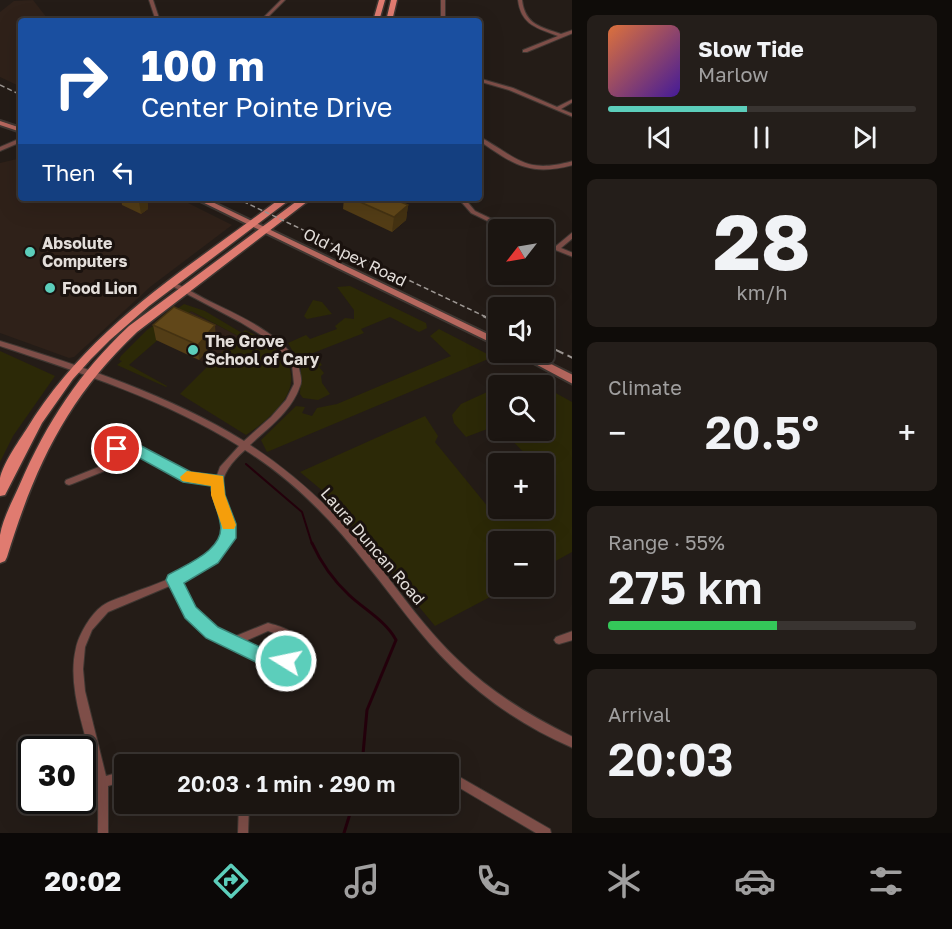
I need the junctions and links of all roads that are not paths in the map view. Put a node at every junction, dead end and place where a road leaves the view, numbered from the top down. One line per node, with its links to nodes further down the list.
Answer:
1 (151, 0): 7 (street)
2 (283, 0): 8 (street)
3 (382, 0): 9 (main road)
4 (394, 0): 10 (main road)
5 (443, 0): 11 (street)
6 (520, 0): 13 (street)
7 (157, 18)
8 (265, 18)
9 (377, 18)
10 (390, 18)
11 (443, 18)
12 (572, 31): 13 (street)
13 (562, 36): 14 (street)
14 (525, 51)
15 (482, 81): 17 (street)
16 (572, 101): 17 (street)
17 (557, 109): 18 (street)
18 (572, 116)
19 (0, 123): 20 (main road)
20 (18, 129)
21 (482, 140): 24 (street)
22 (18, 141): 23 (street)
23 (0, 149)
24 (572, 163)
25 (204, 201): 30 (main road, Old Apex Road)
26 (283, 201): 30 (main road)
27 (303, 201): 31 (main road)
28 (464, 201): 29 (street)
29 (488, 219)
30 (252, 224): 31 (main road, Old Apex Road); 36 (main road)
31 (263, 229): 36 (main road); 37 (main road, Old Apex Road)
32 (572, 235): 34 (street)
33 (554, 247): 34 (street)
34 (557, 248): 35 (street)
35 (572, 255)
36 (177, 287): 40 (main road); 41 (main road); 43 (street)
37 (488, 338)
38 (0, 343): 40 (street, Laura Duncan Road)
39 (540, 363): 42 (main road)
40 (76, 369): 41 (street, Laura Duncan Road); 48 (main road)
41 (90, 373): 43 (street, Laura Duncan Road); 49 (main road)
42 (572, 379)
43 (247, 444): 46 (street); 54 (street, Laura Duncan Road)
44 (143, 452): 45 (street); 45 (street); 46 (street)
45 (113, 465): 47 (street)
46 (218, 481): 50 (street)
47 (69, 482)
48 (0, 491)
49 (0, 557)
50 (174, 580): 53 (street); 57 (street)
51 (572, 634): 52 (street)
52 (559, 640)
53 (230, 643): 53 (street)
54 (572, 742)
55 (114, 779): 57 (street)
56 (459, 782): 61 (street)
57 (102, 783): 59 (street)
58 (244, 814): 60 (street)
59 (104, 833)
60 (243, 833)
61 (546, 833)

